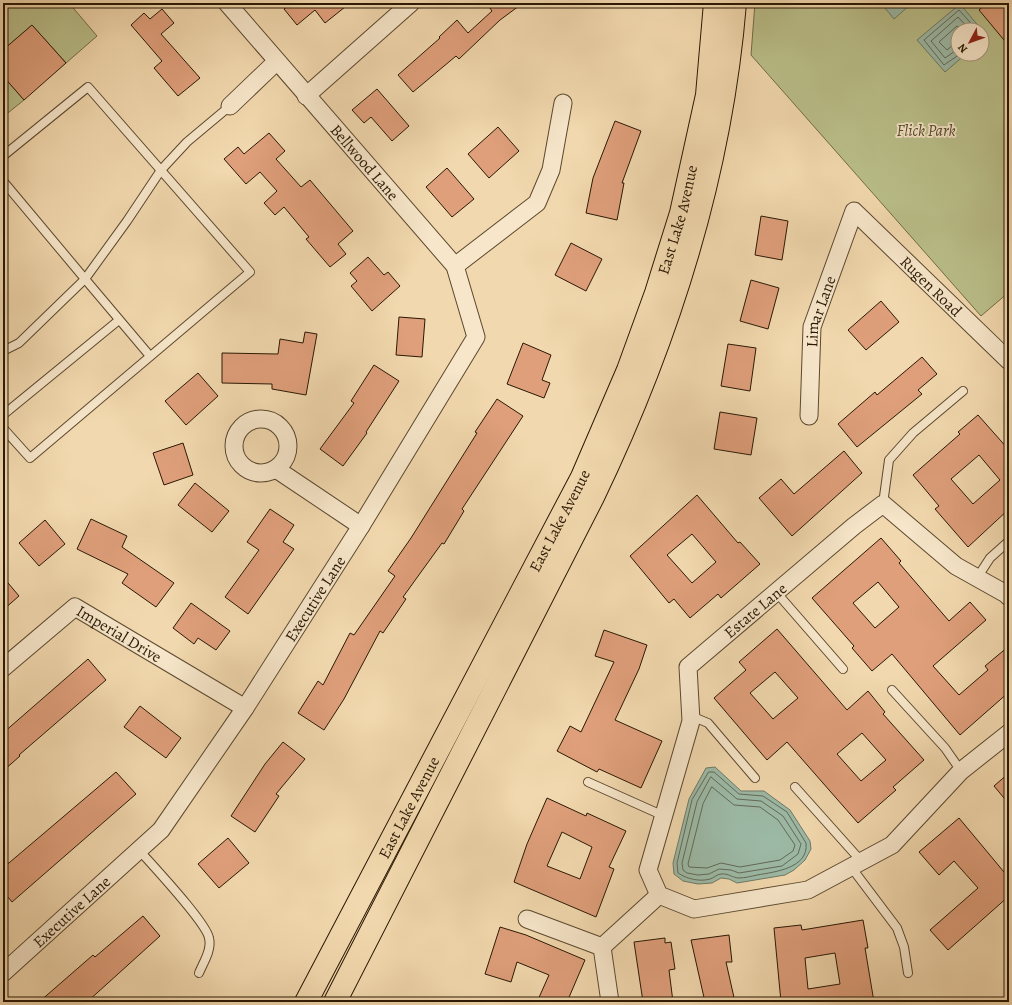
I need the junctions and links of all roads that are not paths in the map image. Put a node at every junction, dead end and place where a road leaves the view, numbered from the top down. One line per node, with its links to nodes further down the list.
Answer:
1 (226, 3): 5 (street, Bellwood Lane)
2 (411, 3): 6 (street)
3 (715, 3): 50 (main road, East Lake Avenue)
4 (735, 3): 51 (main road, East Lake Avenue)
5 (276, 62): 6 (street, Bellwood Lane); 8 (street)
6 (306, 96): 13 (street, Bellwood Lane)
7 (563, 103): 13 (street)
8 (230, 106): 10 (lane)
9 (3, 156): 10 (lane)
10 (161, 170): 14 (lane); 18 (lane)
11 (3, 181): 14 (lane)
12 (854, 211): 19 (street, Rugen Road); 22 (street, Limar Lane)
13 (455, 266): 16 (street, Bellwood Lane)
14 (85, 279): 15 (lane); 17 (lane)
15 (119, 320): 18 (lane); 21 (lane)
16 (476, 337): 26 (street, Executive Lane)
17 (3, 351)
18 (150, 356): 23 (lane)
19 (1009, 361)
20 (963, 391): 25 (lane)
21 (3, 415)
22 (810, 416)
23 (3, 428)
24 (276, 468): 26 (street)
25 (883, 504): 28 (street); 29 (street, Estate Lane)
26 (361, 526): 34 (street, Executive Lane)
27 (1009, 541): 28 (lane)
28 (977, 578): 30 (street)
29 (776, 592): 32 (lane); 35 (street, Estate Lane)
30 (1009, 597)
31 (3, 668): 34 (street, Imperial Drive)
32 (843, 669)
33 (892, 690): 37 (lane)
34 (245, 708): 42 (street, Executive Lane)
35 (691, 716): 38 (lane); 41 (street, Estate Lane)
36 (1009, 733): 37 (street)
37 (961, 771): 43 (street)
38 (755, 778)
39 (588, 782): 41 (lane)
40 (795, 787): 43 (lane)
41 (664, 816): 44 (street, Estate Lane)
42 (139, 850): 47 (street, Executive Lane); 48 (lane)
43 (857, 864): 44 (street); 49 (lane)
44 (659, 895): 46 (street)
45 (527, 919): 46 (street)
46 (602, 947): 52 (street)
47 (3, 973)
48 (199, 973)
49 (908, 973)
50 (306, 1002)
51 (335, 1002)
52 (610, 1002)

